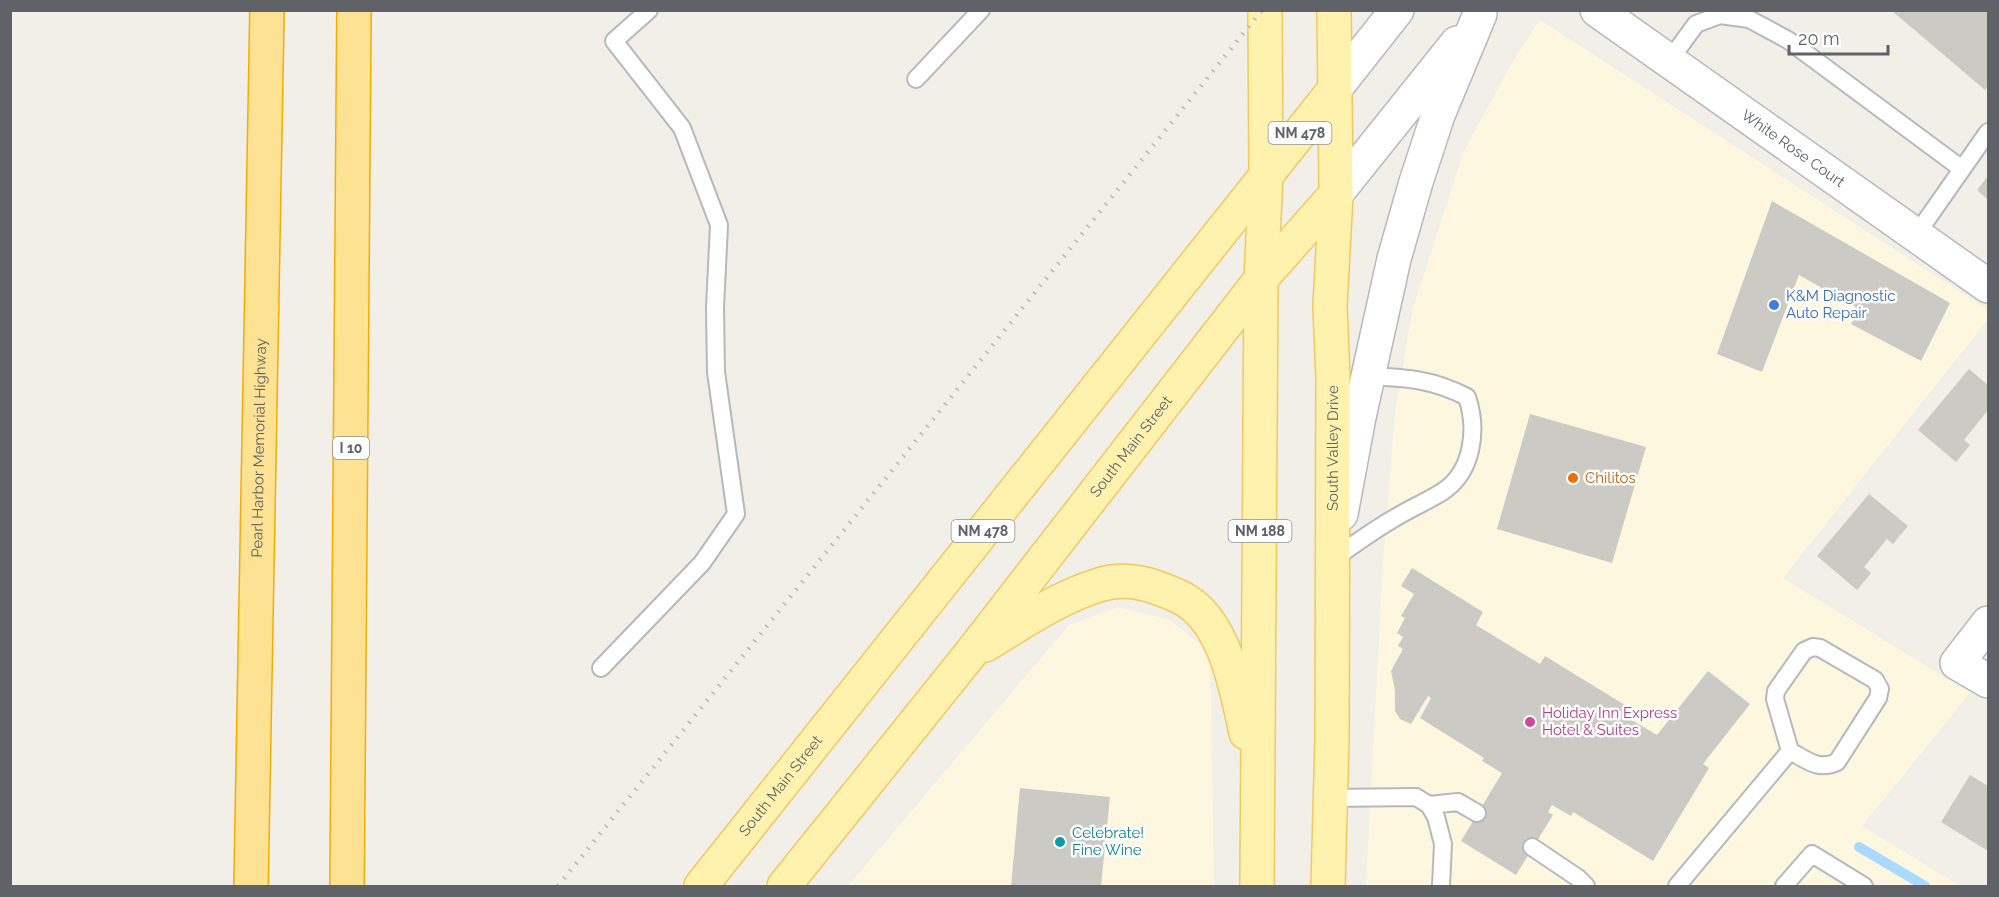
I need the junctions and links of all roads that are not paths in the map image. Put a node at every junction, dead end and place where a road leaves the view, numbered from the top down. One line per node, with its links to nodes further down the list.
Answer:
1 (267, 10): 33 (highway, Pearl Harbor Memorial Highway)
2 (354, 10): 34 (highway, I 10)
3 (649, 10): 25 (lane)
4 (981, 10): 12 (lane)
5 (1265, 10): 16 (main road, NM 188)
6 (1334, 10): 13 (main road, South Valley Drive)
7 (1397, 10): 13 (main road, South Main Street / NM 478)
8 (1597, 10): 11 (main road, White Rose Court)
9 (1481, 12): 17 (main road, South Main Street); 21 (main road)
10 (1720, 13): 11 (lane); 15 (lane)
11 (1669, 61): 18 (main road, White Rose Court)
12 (916, 79)
13 (1334, 90): 16 (main road, South Main Street / NM 478); 17 (main road, South Valley Drive)
14 (1989, 132): 15 (lane)
15 (1962, 170): 18 (lane)
16 (1266, 175): 19 (main road, NM 188); 35 (main road, South Main Street / NM 478)
17 (1336, 194): 19 (main road, South Main Street); 22 (main road, South Valley Drive)
18 (1916, 235): 20 (main road, White Rose Court)
19 (1261, 279): 24 (main road, South Main Street); 28 (main road, NM 188)
20 (1989, 286)
21 (1368, 376): 22 (main road); 22 (lane)
22 (1332, 560): 29 (main road, South Valley Drive)
23 (1989, 623): 26 (main road)
24 (971, 653): 28 (main road); 36 (main road, South Main Street)
25 (602, 668)
26 (1989, 681)
27 (1790, 751): 27 (lane); 41 (lane)
28 (1259, 787): 37 (main road, NM 188)
29 (1331, 798): 30 (lane); 38 (main road, South Valley Drive)
30 (1429, 805): 31 (lane); 39 (lane)
31 (1477, 813)
32 (1532, 847): 40 (lane)
33 (252, 886)
34 (347, 886)
35 (701, 886)
36 (784, 886)
37 (1257, 886)
38 (1328, 886)
39 (1442, 886)
40 (1586, 886)
41 (1677, 886)
42 (1784, 886): 43 (lane)
43 (1864, 886)

